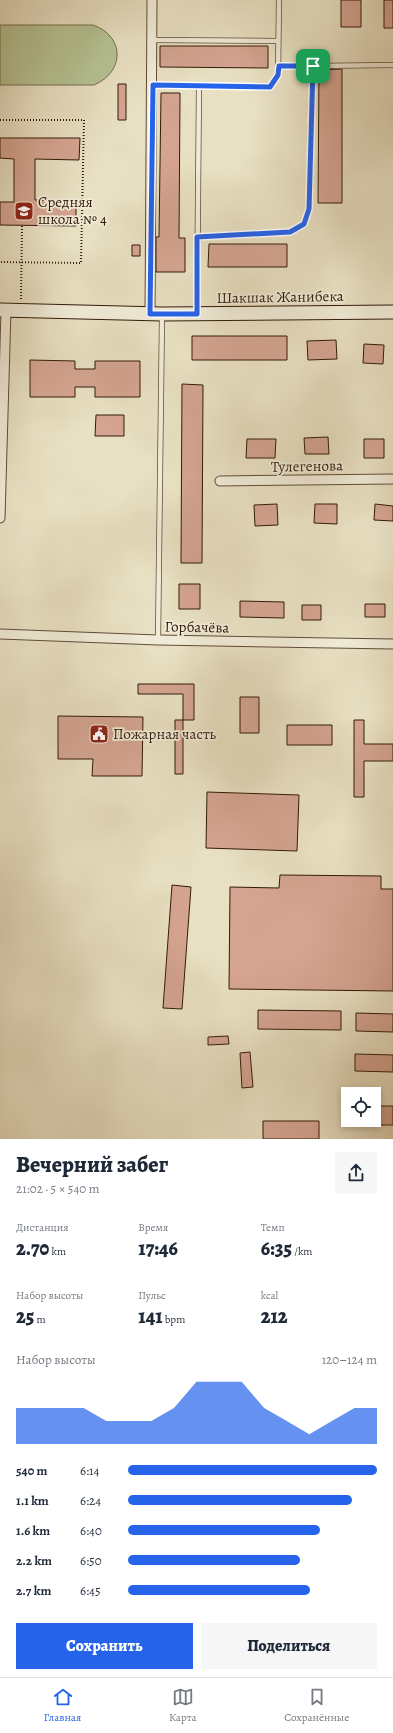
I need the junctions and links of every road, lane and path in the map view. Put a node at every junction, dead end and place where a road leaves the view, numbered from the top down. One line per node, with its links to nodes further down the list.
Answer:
1 (152, 0): 3 (street)
2 (279, 0): 4 (lane)
3 (152, 40): 4 (lane); 8 (street)
4 (278, 41): 6 (lane)
5 (393, 65): 7 (lane)
6 (279, 66): 7 (lane); 9 (lane)
7 (313, 66): 12 (lane)
8 (153, 85): 9 (lane); 18 (street)
9 (199, 86): 12 (lane)
10 (0, 120): 14 (path)
11 (22, 225): 14 (path)
12 (197, 237): 19 (lane)
13 (0, 262): 14 (path)
14 (22, 262): 16 (path)
15 (3, 310): 16 (main road, Шакшак Жанибека); 22 (street)
16 (21, 310): 18 (main road, Шакшак Жанибека)
17 (393, 312): 19 (main road, Шакшак Жанибека)
18 (156, 314): 19 (main road, Шакшак Жанибека); 24 (lane)
19 (197, 314)
20 (393, 479): 21 (street, Тулегенова)
21 (220, 481)
22 (0, 518)
23 (0, 634): 24 (street, Горбачёва)
24 (158, 640): 25 (street, Горбачёва)
25 (393, 644)

